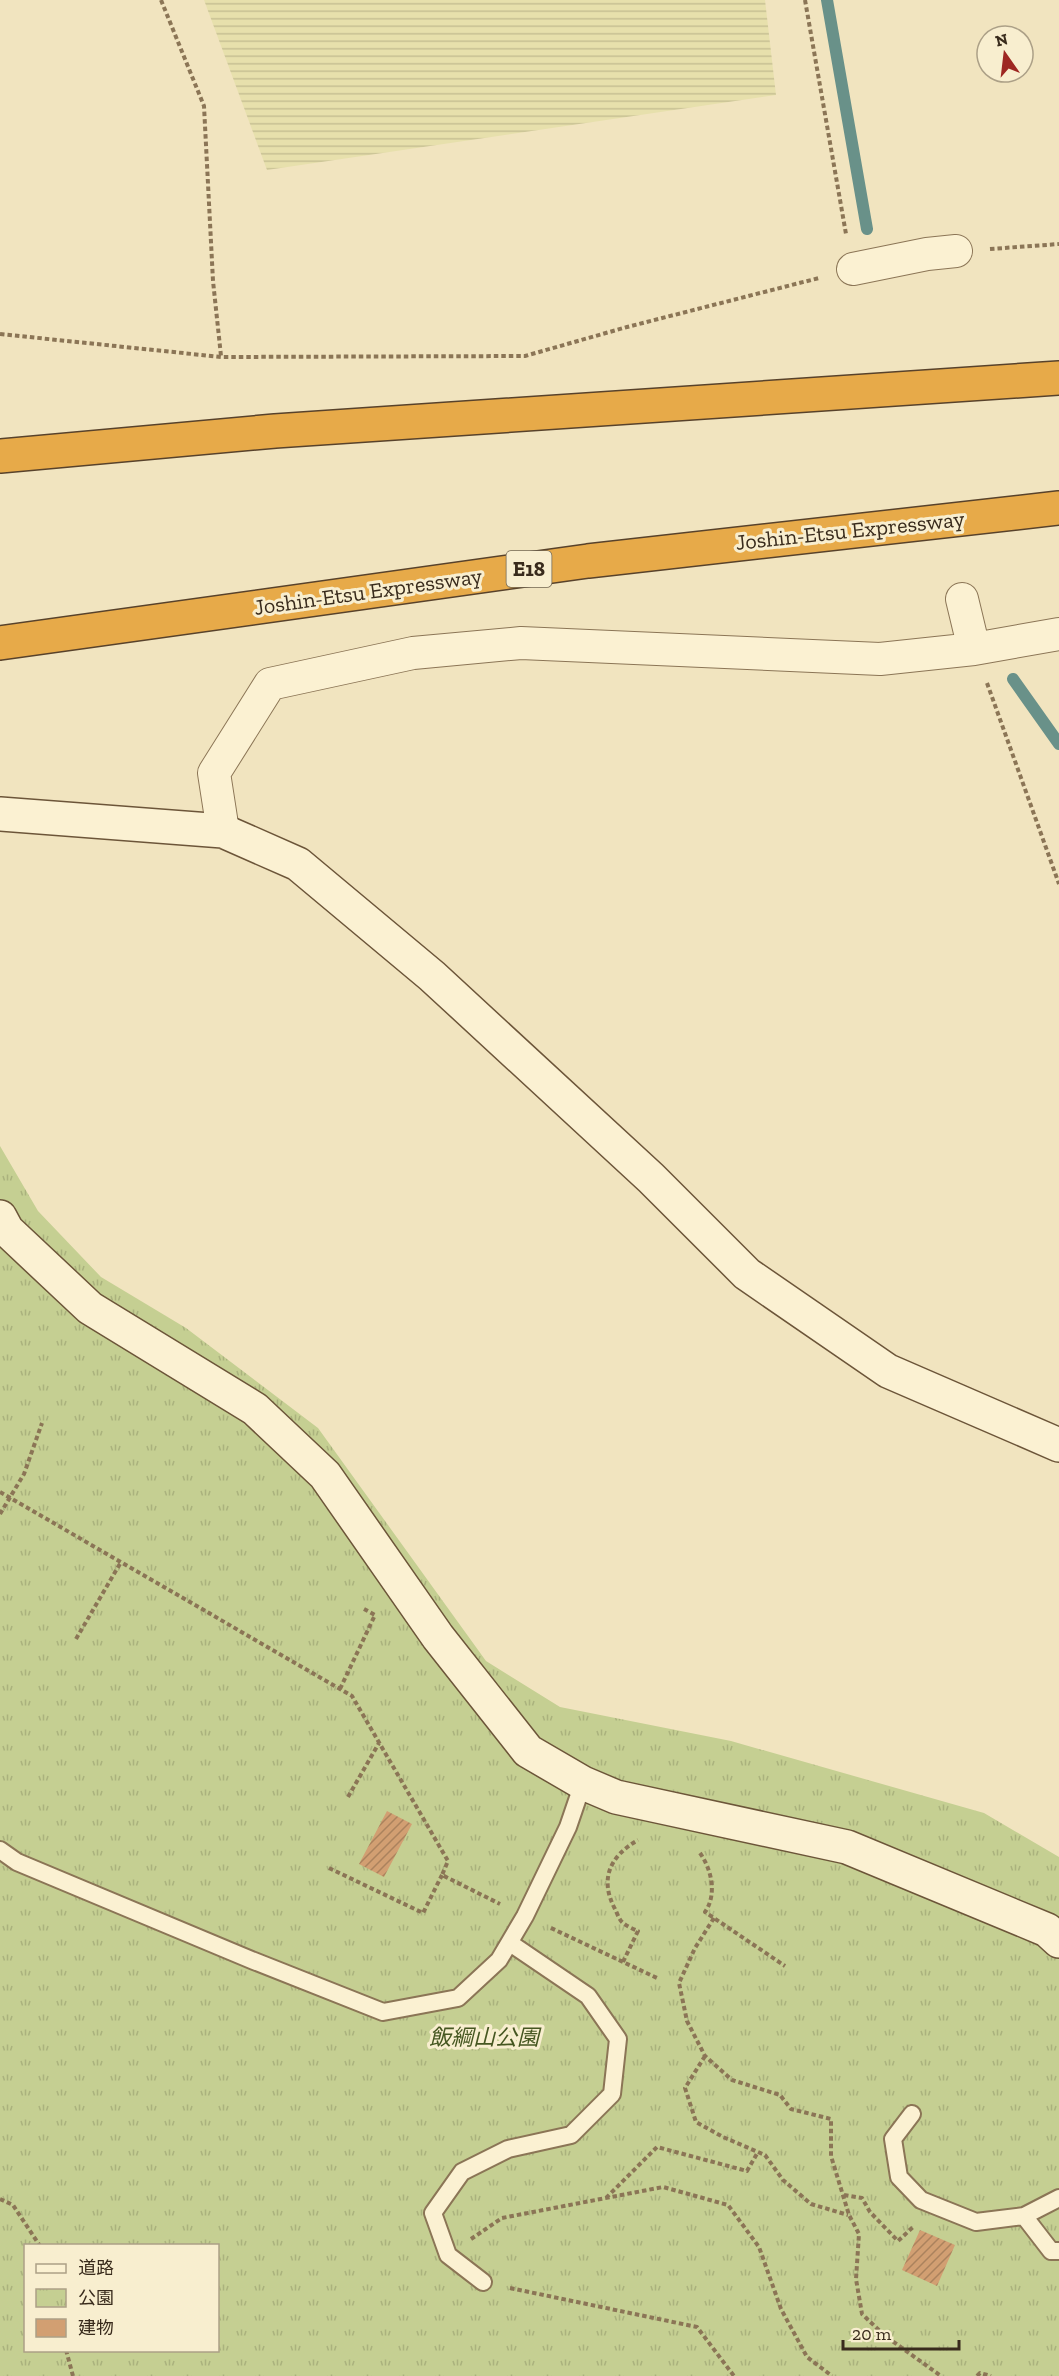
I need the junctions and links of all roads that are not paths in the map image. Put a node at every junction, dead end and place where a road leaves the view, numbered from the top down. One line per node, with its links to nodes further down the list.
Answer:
1 (956, 251): 2 (street)
2 (852, 270)
3 (1059, 378): 4 (highway)
4 (0, 456)
5 (1059, 508): 8 (highway, Joshin-Etsu Expressway / E18)
6 (962, 599): 9 (street)
7 (1059, 634): 9 (street)
8 (0, 643)
9 (974, 649): 11 (street)
10 (0, 814): 11 (street)
11 (223, 831): 13 (street)
12 (0, 1217): 14 (street)
13 (1059, 1445)
14 (583, 1783): 16 (street); 17 (lane)
15 (0, 1850): 17 (lane)
16 (1059, 1941)
17 (510, 1943): 22 (lane)
18 (912, 2114): 20 (lane)
19 (1059, 2198): 20 (lane)
20 (1024, 2216): 21 (lane)
21 (1059, 2251)
22 (483, 2282)

